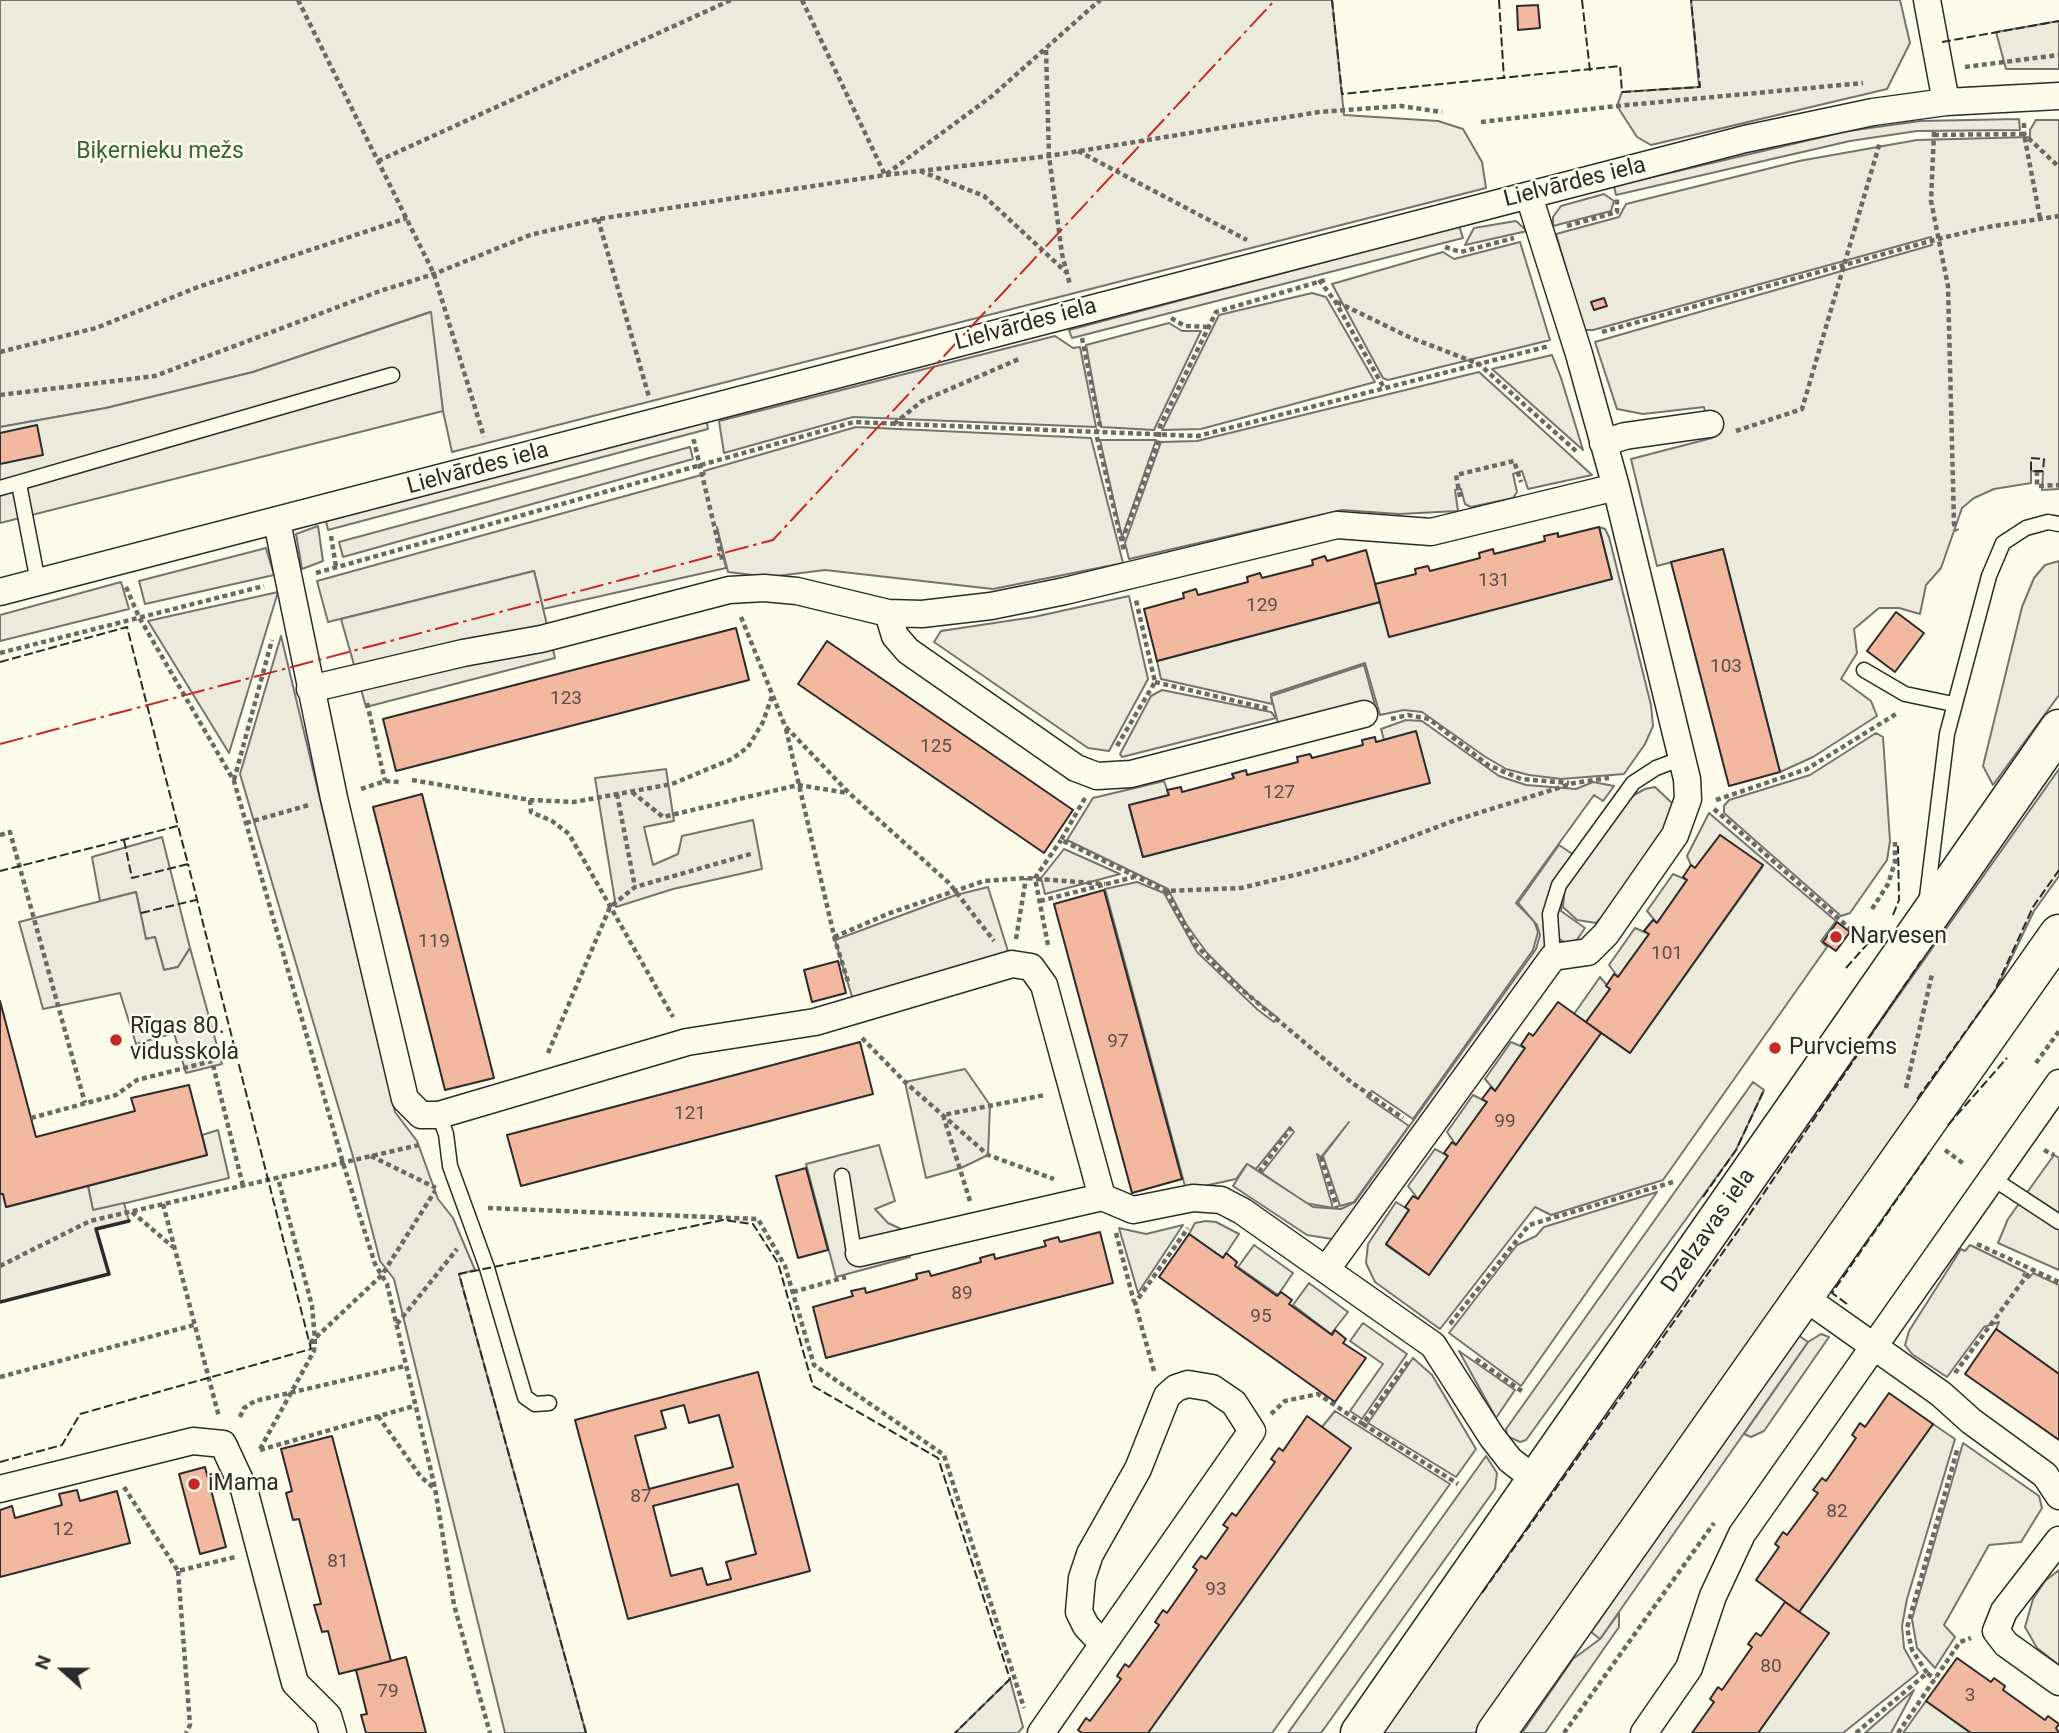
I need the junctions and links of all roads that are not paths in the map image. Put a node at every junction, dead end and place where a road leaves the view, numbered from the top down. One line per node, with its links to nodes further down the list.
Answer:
1 (1927, 0): 3 (street)
2 (2059, 96): 3 (street, Lielvārdes iela)
3 (1945, 102): 4 (street, Lielvārdes iela)
4 (1529, 195): 7 (street); 11 (street, Lielvārdes iela)
5 (393, 375): 8 (lane)
6 (1710, 424): 7 (street)
7 (1603, 443): 9 (street)
8 (19, 484): 10 (lane); 13 (lane)
9 (1616, 487): 15 (street); 21 (street)
10 (0, 488)
11 (277, 522): 13 (street, Lielvārdes iela); 17 (street)
12 (2059, 524): 18 (lane)
13 (38, 582): 14 (street, Lielvārdes iela)
14 (0, 592)
15 (888, 613): 17 (street); 19 (street)
16 (1864, 670): 18 (lane)
17 (310, 689): 26 (street)
18 (1954, 705): 22 (lane)
19 (1376, 717)
20 (2059, 729): 22 (main road, Dzelzavas iela)
21 (1680, 759): 24 (lane); 24 (street)
22 (1927, 915): 36 (main road, Dzelzavas iela)
23 (2059, 934): 33 (main road)
24 (1553, 957): 32 (street)
25 (2059, 1083): 28 (street)
26 (442, 1124): 29 (street); 35 (lane)
27 (842, 1177): 31 (lane)
28 (1992, 1178): 30 (lane); 34 (street)
29 (1102, 1197): 31 (street); 32 (street)
30 (2059, 1222)
31 (859, 1252)
32 (1326, 1270): 36 (street)
33 (1804, 1297): 34 (street); 45 (main road)
34 (1874, 1346): 38 (street); 46 (street)
35 (549, 1403)
36 (1537, 1481): 44 (main road, Dzelzavas iela)
37 (0, 1489): 42 (street)
38 (2059, 1496)
39 (2059, 1539): 41 (street)
40 (1103, 1644): 40 (street); 43 (street)
41 (2059, 1682)
42 (333, 1733)
43 (1041, 1733)
44 (1360, 1733)
45 (1496, 1733)
46 (1644, 1733)

